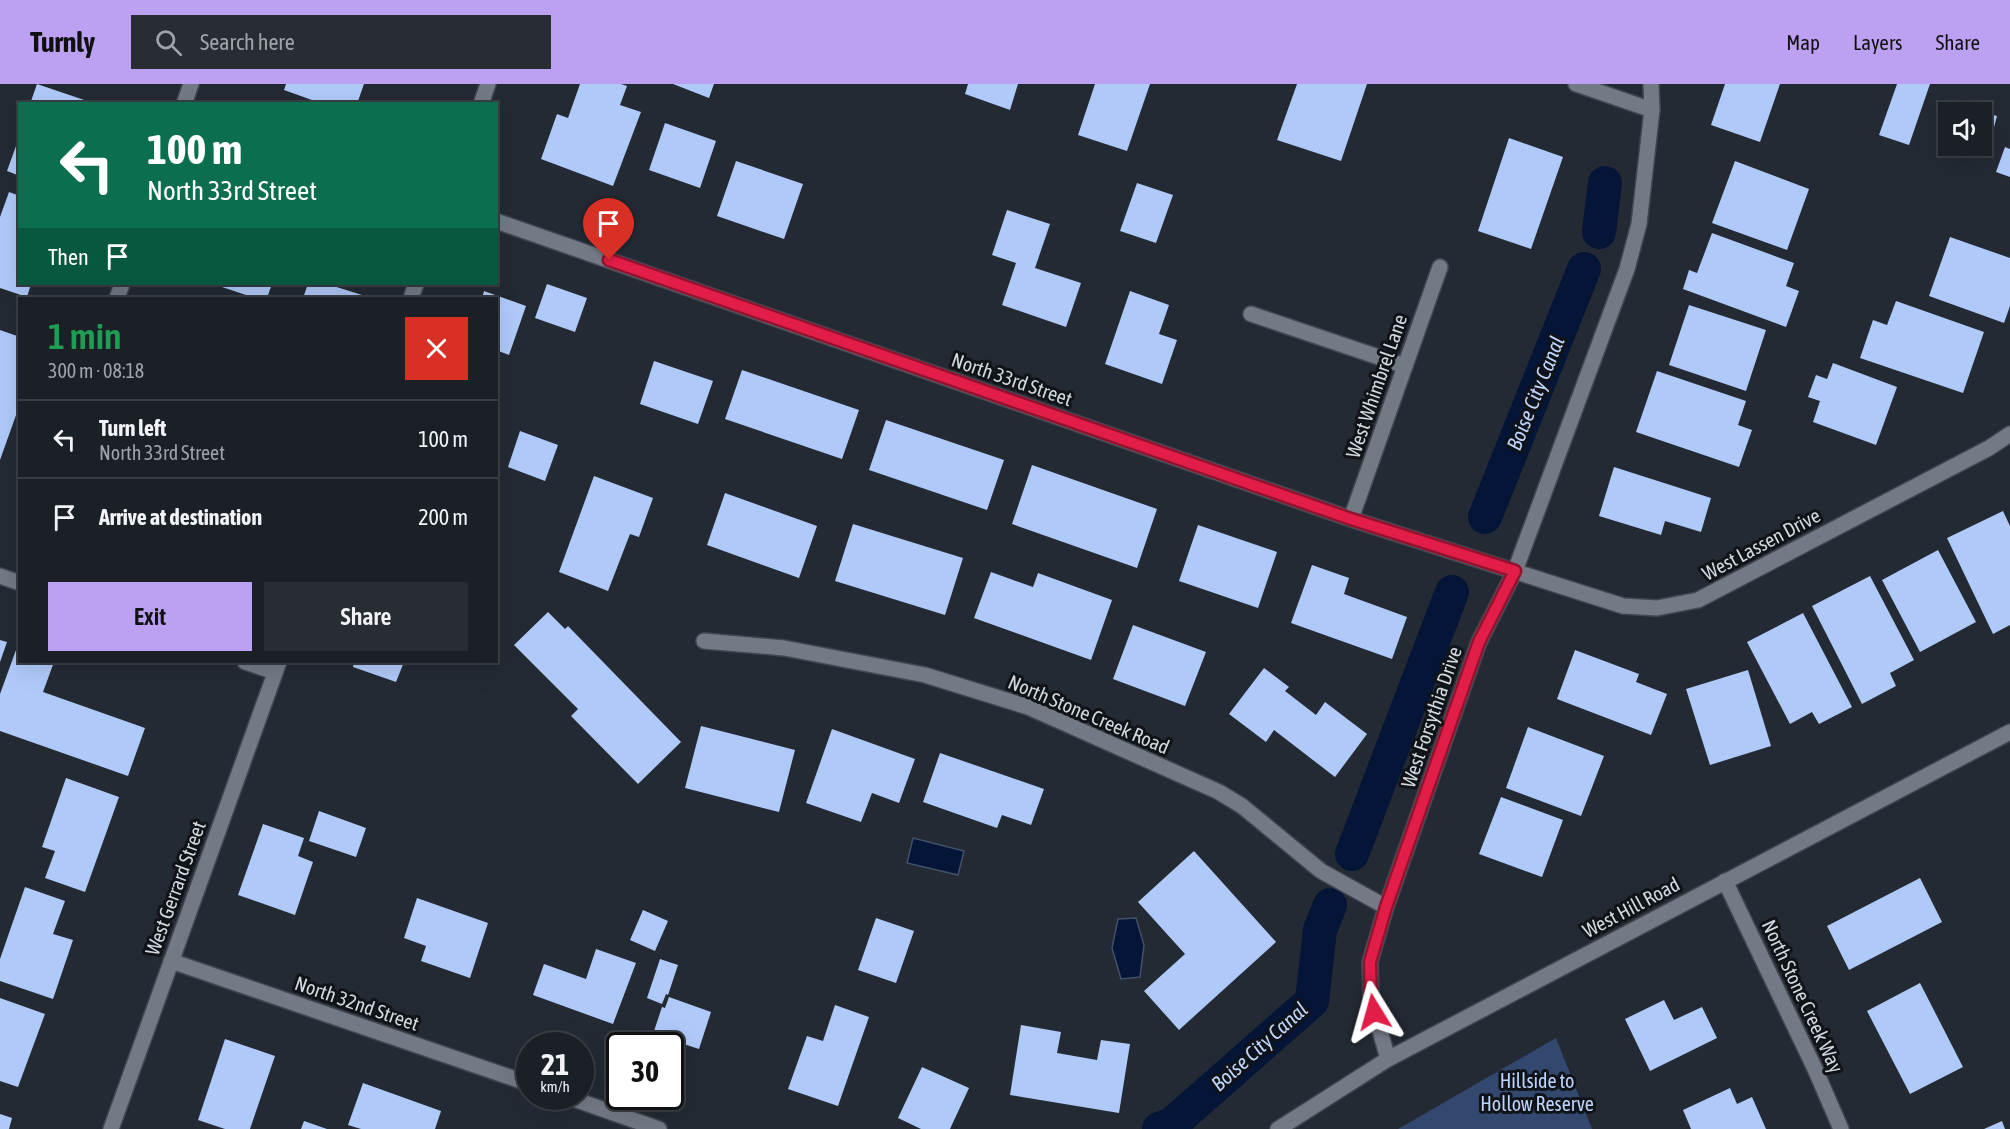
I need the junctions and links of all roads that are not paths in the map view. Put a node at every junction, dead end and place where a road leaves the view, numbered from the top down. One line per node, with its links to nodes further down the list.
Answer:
1 (191, 84): 5 (street)
2 (488, 84): 6 (street)
3 (1576, 84): 7 (street)
4 (1651, 84): 7 (street, West Forsythia Drive)
5 (185, 102)
6 (482, 102)
7 (1652, 110): 14 (street, West Forsythia Drive)
8 (498, 222): 13 (street, North 33rd Street)
9 (1440, 267): 11 (street, West Whimbrel Lane)
10 (1251, 314): 11 (street)
11 (1405, 366): 13 (street, West Whimbrel Lane)
12 (2010, 434): 14 (street, West Lassen Drive)
13 (1351, 519): 14 (street, North 33rd Street)
14 (1515, 571): 22 (street, West Forsythia Drive)
15 (0, 576): 16 (street)
16 (18, 581)
17 (704, 641): 22 (street, North Stone Creek Road)
18 (251, 663): 19 (street)
19 (277, 667): 23 (street, West Gerrard Street)
20 (2010, 732): 21 (street, West Hill Road)
21 (1725, 881): 24 (street, West Hill Road); 30 (street, North Stone Creek Way)
22 (1386, 907): 24 (street, West Forsythia Drive)
23 (171, 961): 25 (street, North 32nd Street); 27 (street, West Gerrard Street)
24 (1388, 1059): 29 (street, West Hill Road)
25 (516, 1079)
26 (594, 1106): 28 (street)
27 (111, 1129)
28 (659, 1129)
29 (1278, 1129)
30 (1841, 1129)

